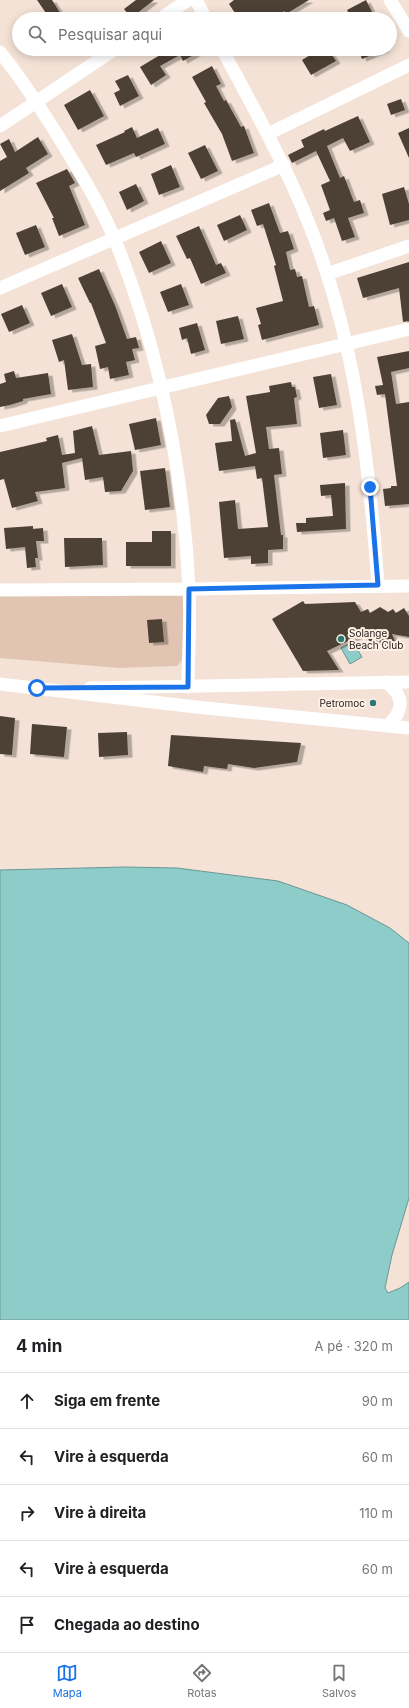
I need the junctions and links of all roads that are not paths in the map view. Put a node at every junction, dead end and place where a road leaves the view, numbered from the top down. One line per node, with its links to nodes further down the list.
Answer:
1 (188, 0): 4 (street)
2 (196, 0): 5 (street)
3 (390, 0): 6 (street)
4 (170, 12)
5 (202, 12)
6 (409, 31)
7 (0, 52): 11 (street)
8 (105, 56): 11 (street)
9 (226, 56): 13 (street)
10 (409, 65): 13 (street)
11 (36, 102): 12 (street); 15 (street)
12 (0, 126)
13 (268, 134): 14 (street)
14 (284, 164): 15 (street); 17 (street)
15 (114, 239): 18 (street); 21 (street)
16 (409, 246): 17 (street)
17 (327, 274): 20 (street)
18 (0, 288)
19 (409, 329): 20 (street)
20 (347, 345): 21 (street); 23 (street)
21 (163, 388): 22 (street); 25 (street)
22 (0, 426)
23 (378, 585): 24 (street); 25 (street)
24 (409, 586)
25 (189, 589): 26 (street); 30 (street)
26 (0, 590)
27 (386, 682): 28 (street); 30 (street); 32 (street)
28 (409, 682)
29 (0, 684): 31 (street)
30 (188, 687): 31 (street)
31 (37, 688): 32 (street)
32 (388, 725): 33 (street)
33 (409, 728)

